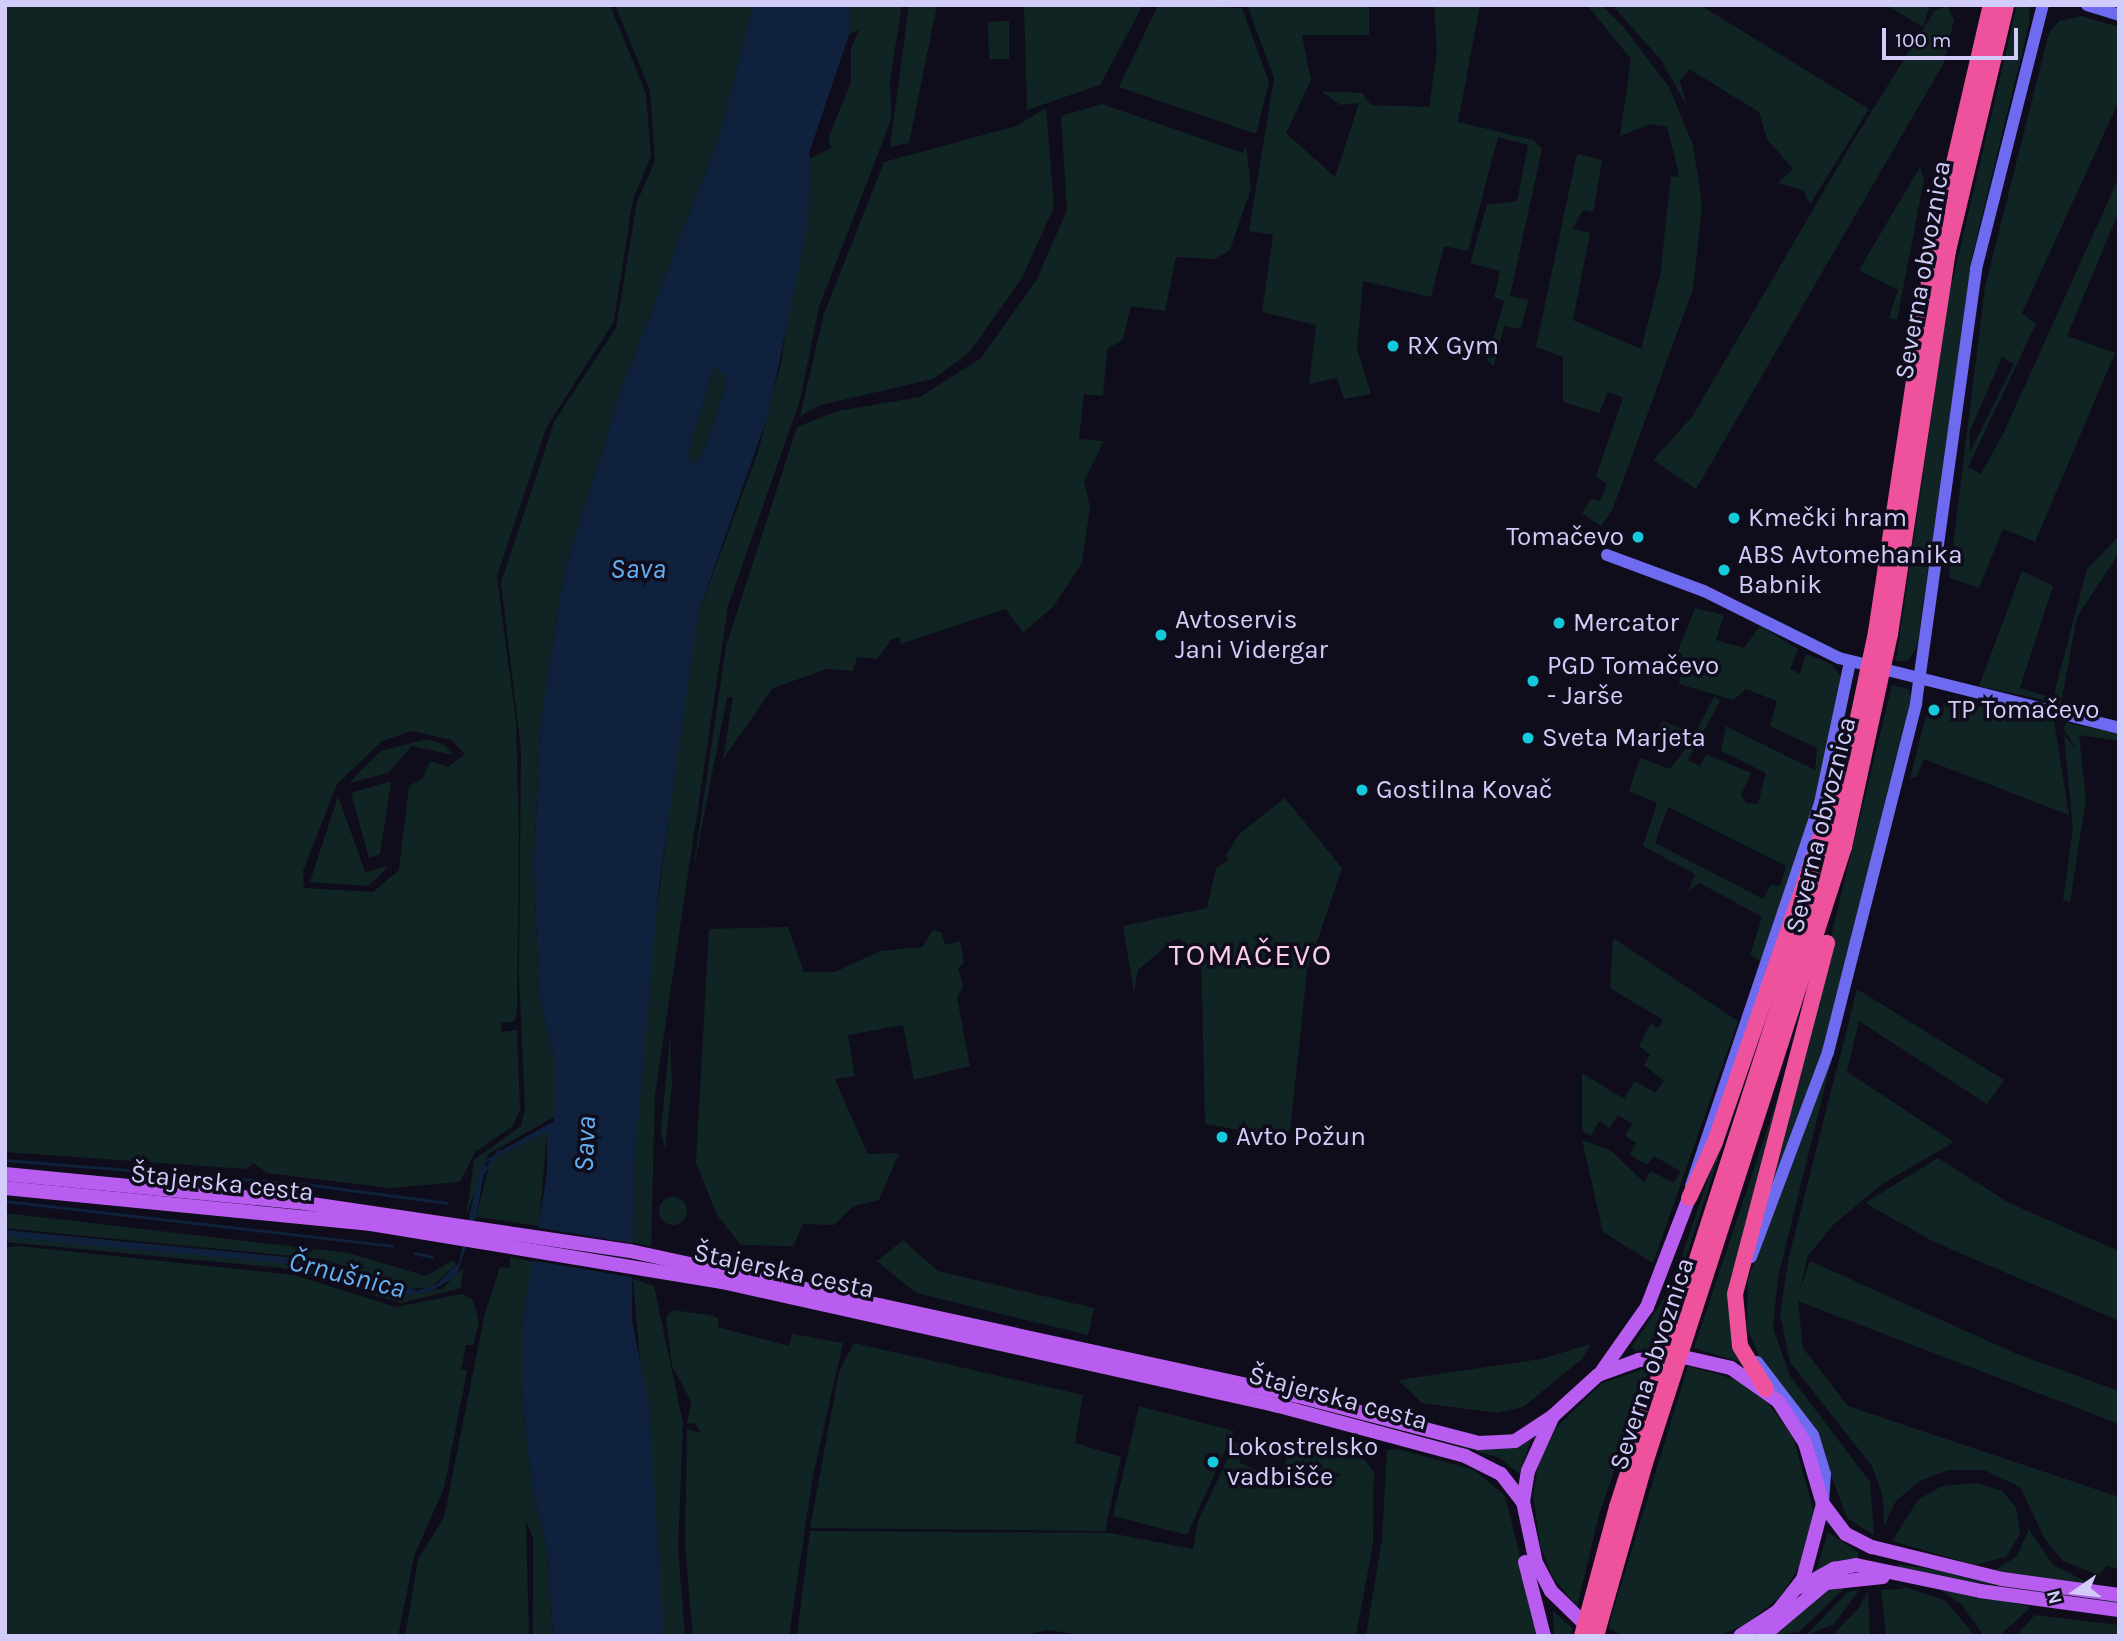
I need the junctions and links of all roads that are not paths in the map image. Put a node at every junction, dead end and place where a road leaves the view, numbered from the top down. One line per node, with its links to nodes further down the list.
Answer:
1 (1991, 5): 10 (highway, Severna obvoznica)
2 (2006, 5): 11 (highway, Severna obvoznica)
3 (2043, 5): 8 (street)
4 (2087, 5): 5 (street)
5 (2119, 15)
6 (1641, 568): 7 (street)
7 (1853, 663): 8 (street); 14 (street)
8 (1920, 681): 9 (street); 22 (street)
9 (2119, 728)
10 (1857, 734): 14 (highway); 30 (highway, Severna obvoznica)
11 (1836, 875): 18 (highway); 31 (highway, Severna obvoznica)
12 (5, 1174): 15 (main road, Štajerska cesta)
13 (5, 1188): 15 (main road, Štajerska cesta)
14 (1689, 1198): 17 (main road)
15 (449, 1228): 16 (main road, Štajerska cesta)
16 (723, 1276): 20 (main road, Štajerska cesta); 21 (main road, Štajerska cesta)
17 (1598, 1375): 18 (main road, Štajerska cesta); 19 (main road); 20 (main road, Štajerska cesta)
18 (1766, 1389): 22 (main road)
19 (1553, 1416): 20 (main road, Štajerska cesta); 21 (main road)
20 (1461, 1436)
21 (1523, 1502): 24 (main road); 28 (main road)
22 (1823, 1504): 25 (main road); 26 (main road)
23 (1855, 1571): 25 (main road); 27 (main road); 34 (main road)
24 (1540, 1572): 29 (main road); 32 (main road)
25 (1795, 1592): 33 (main road)
26 (2119, 1595)
27 (2119, 1610)
28 (1544, 1636)
29 (1549, 1636)
30 (1582, 1636)
31 (1596, 1636)
32 (1601, 1636)
33 (1741, 1636)
34 (1763, 1636)

